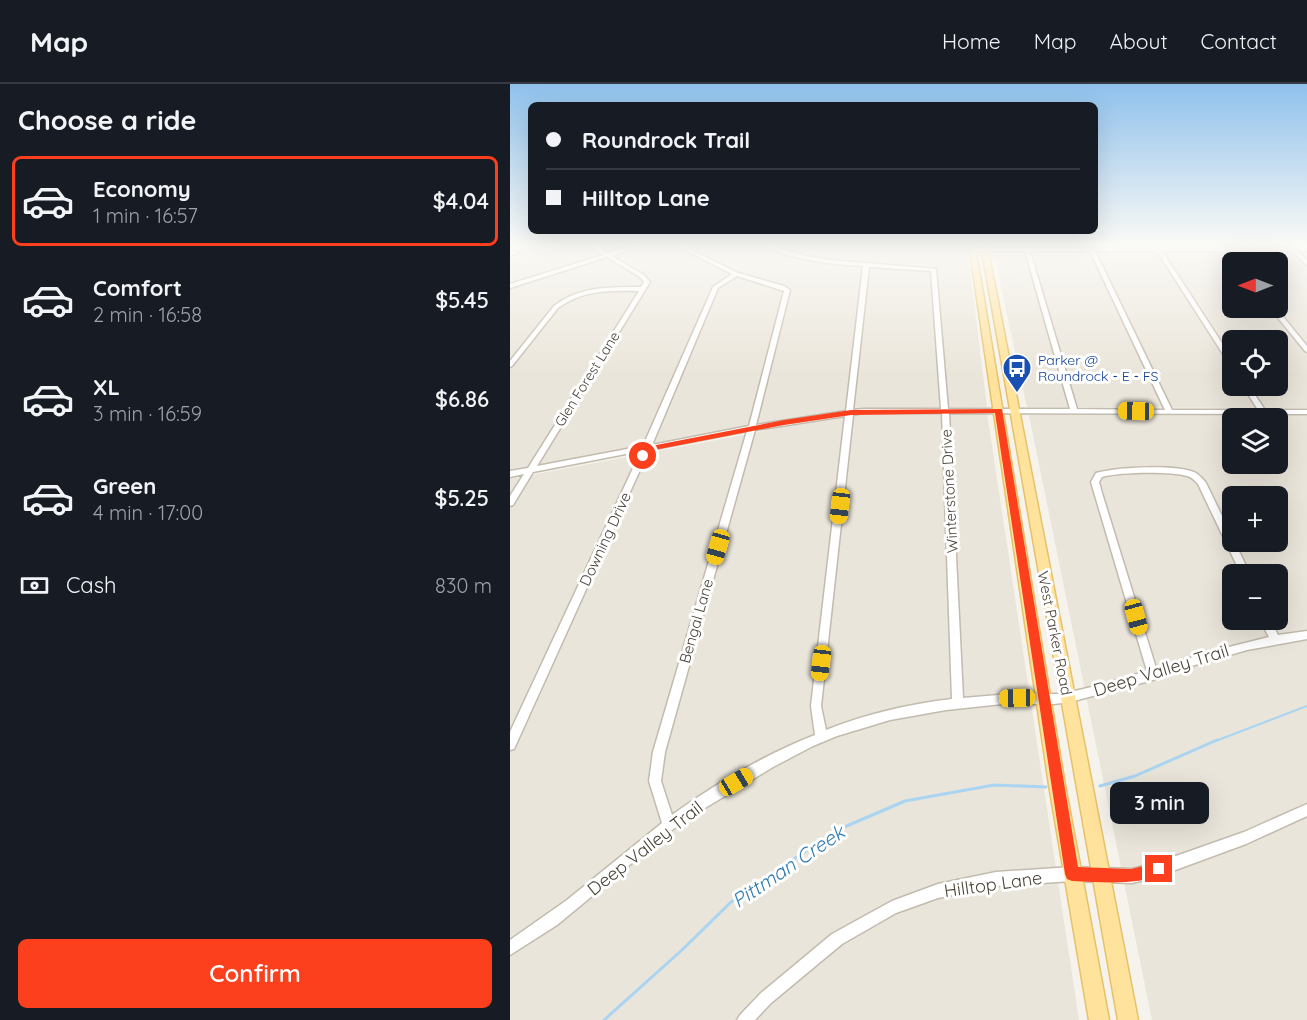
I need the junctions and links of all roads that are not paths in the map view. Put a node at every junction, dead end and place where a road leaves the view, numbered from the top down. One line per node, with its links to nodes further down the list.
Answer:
1 (642, 289): 14 (street); 25 (street, Glen Forest Lane)
2 (715, 289): 24 (street, Downing Drive)
3 (785, 289): 23 (street, Bengal Lane)
4 (864, 289): 19 (street)
5 (935, 289): 15 (street, Winterstone Drive)
6 (981, 289): 16 (main road, West Parker Road)
7 (990, 289): 16 (main road, West Parker Road)
8 (1039, 289): 17 (street)
9 (1110, 289): 18 (street)
10 (1184, 289): 12 (street)
11 (1281, 318): 13 (street)
12 (1222, 348)
13 (1307, 350)
14 (510, 365)
15 (945, 410): 16 (street); 19 (street); 35 (street, Winterstone Drive)
16 (1006, 410): 17 (street); 33 (main road, West Parker Road); 34 (main road, West Parker Road)
17 (1074, 411): 18 (street)
18 (1169, 411): 20 (street)
19 (851, 412): 23 (street); 36 (street)
20 (1222, 412)
21 (1288, 412): 22 (street)
22 (1307, 412)
23 (752, 428): 24 (street); 39 (street, Bengal Lane)
24 (646, 449): 25 (street); 37 (street, Downing Drive)
25 (530, 471): 26 (street); 27 (street, Glen Forest Lane)
26 (510, 474)
27 (510, 503)
28 (1240, 564): 32 (street)
29 (1270, 630): 31 (street)
30 (1307, 635): 31 (street, Deep Valley Trail)
31 (1275, 640): 32 (street, Deep Valley Trail)
32 (1153, 675): 34 (street, Deep Valley Trail)
33 (1044, 698): 34 (street, Deep Valley Trail); 35 (street, Deep Valley Trail); 40 (main road, West Parker Road)
34 (1068, 698): 41 (main road, West Parker Road)
35 (958, 704): 36 (street, Deep Valley Trail)
36 (820, 736): 39 (street, Deep Valley Trail)
37 (510, 745)
38 (1307, 810): 41 (street, Hilltop Lane)
39 (669, 825): 42 (street, Deep Valley Trail)
40 (1072, 874): 41 (street, Hilltop Lane); 43 (street, Hilltop Lane); 44 (main road, West Parker Road)
41 (1101, 876): 45 (main road, West Parker Road)
42 (510, 948)
43 (745, 1020)
44 (1099, 1020)
45 (1128, 1020)

